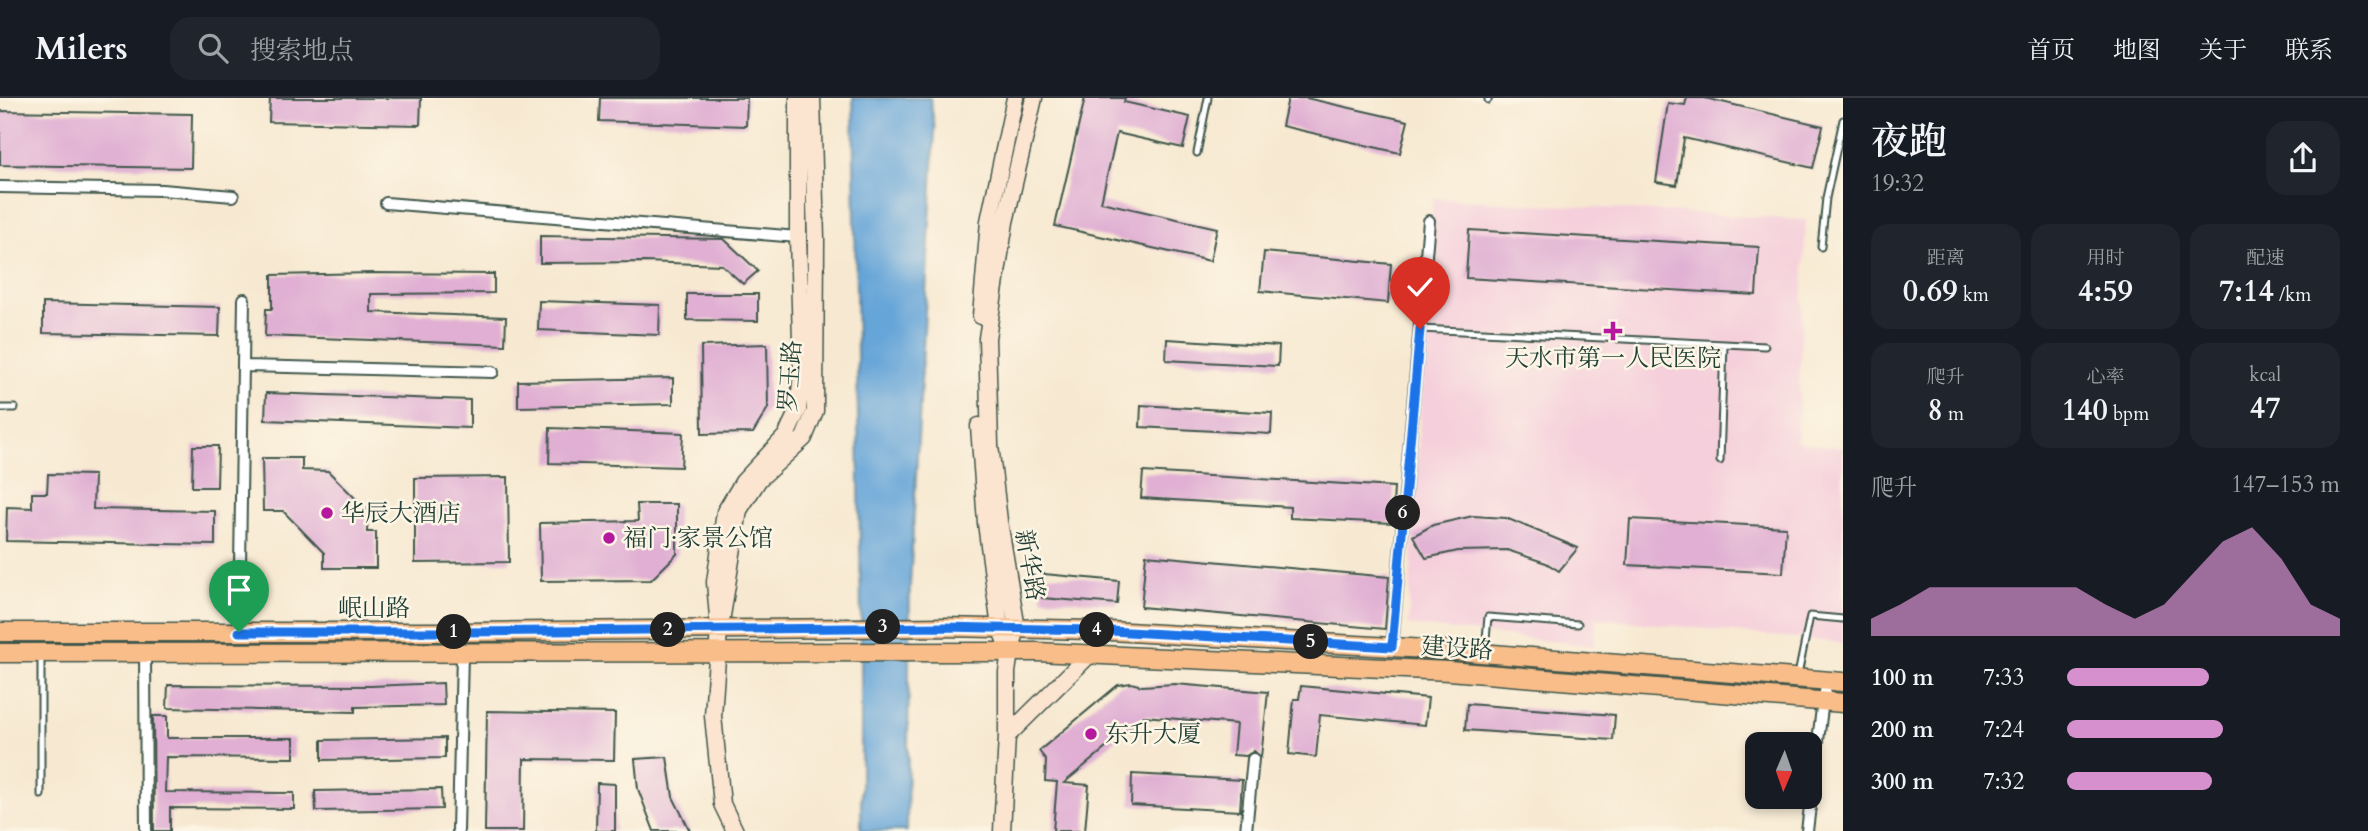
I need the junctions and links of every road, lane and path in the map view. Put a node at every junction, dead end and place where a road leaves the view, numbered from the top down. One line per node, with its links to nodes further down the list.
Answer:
1 (798, 98): 12 (main road, 罗玉路)
2 (812, 98): 27 (main road, 罗玉路)
3 (1015, 98): 26 (main road, 新华路)
4 (1034, 98): 26 (main road, 新华路)
5 (1209, 98): 7 (lane)
6 (1843, 120): 13 (lane)
7 (1197, 153)
8 (0, 187): 9 (street)
9 (233, 195)
10 (386, 203): 12 (street)
11 (1429, 221): 15 (street)
12 (798, 237): 27 (main road, 罗玉路)
13 (1821, 247)
14 (244, 299): 18 (street)
15 (1420, 329): 16 (lane); 30 (street)
16 (1724, 344): 17 (lane); 22 (lane)
17 (1765, 346)
18 (243, 366): 19 (street); 29 (street)
19 (493, 372)
20 (0, 408): 21 (lane)
21 (15, 408)
22 (1720, 461)
23 (1843, 619): 40 (lane)
24 (1578, 624): 38 (lane)
25 (832, 628): 26 (main road, 建设路); 27 (main road, 岷山路)
26 (1009, 628): 30 (main road, 建设路); 31 (main road, 新华路)
27 (719, 629): 29 (main road, 岷山路); 36 (main road, 罗玉路)
28 (0, 632): 29 (main road, 岷山路)
29 (239, 632)
30 (1392, 647): 38 (main road, 建设路)
31 (1010, 652): 37 (main road, 建设路); 39 (main road, 建设路); 44 (main road, 新华路)
32 (0, 653): 33 (main road, 岷山路)
33 (41, 653): 34 (main road, 岷山路); 46 (lane)
34 (145, 653): 35 (main road, 岷山路); 47 (street)
35 (462, 653): 36 (main road, 岷山路); 48 (street)
36 (718, 653): 37 (main road, 岷山路); 49 (main road, 罗玉路)
37 (833, 653)
38 (1484, 653): 40 (main road, 建设路)
39 (1089, 655): 42 (main road, 建设路); 44 (main road)
40 (1797, 678): 41 (main road, 建设路)
41 (1836, 681): 42 (street)
42 (1824, 700): 43 (main road, 建设路); 52 (street)
43 (1843, 703)
44 (1007, 736): 50 (main road)
45 (1254, 759): 51 (street)
46 (41, 795)
47 (146, 831)
48 (458, 831)
49 (735, 831)
50 (1002, 831)
51 (1246, 831)
52 (1808, 831)

